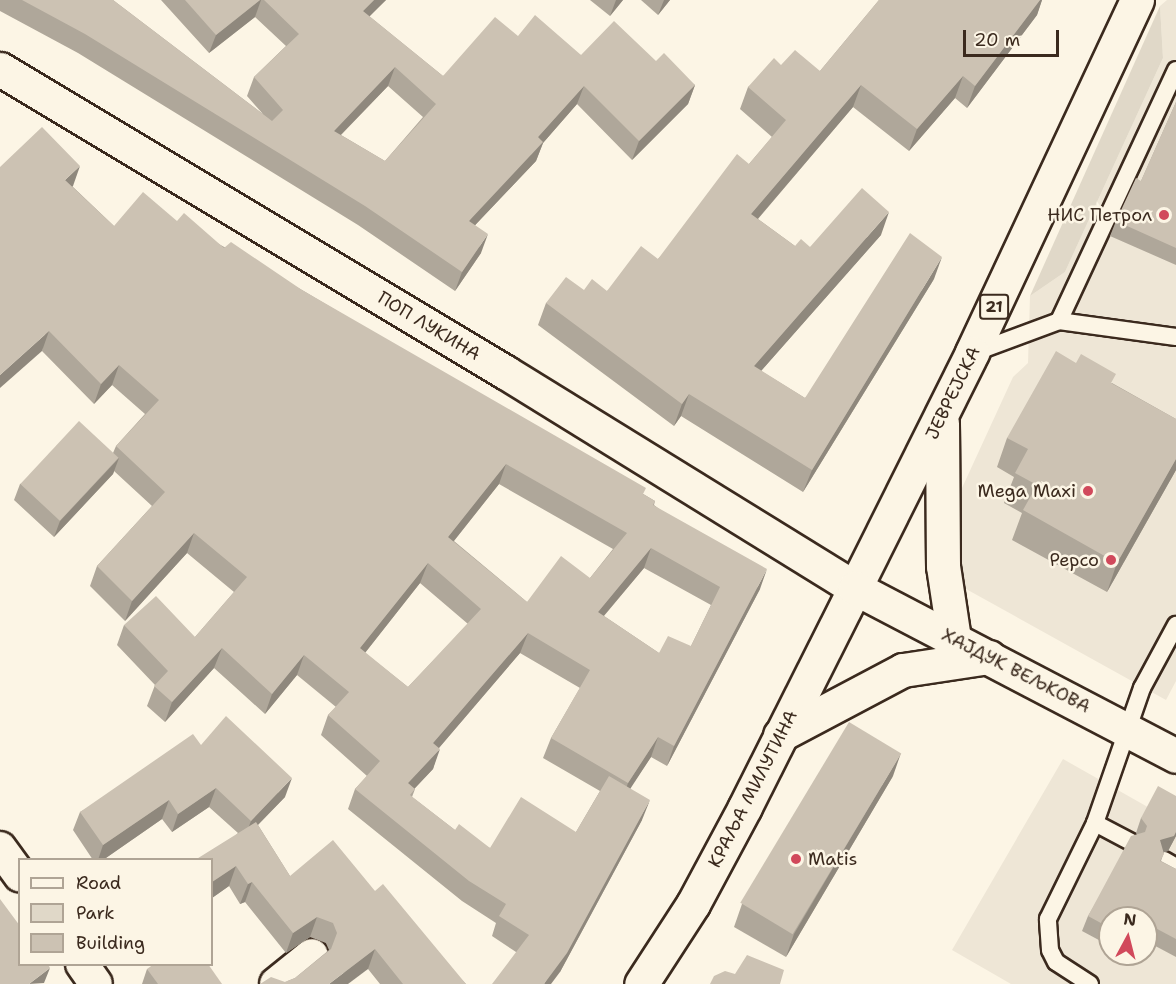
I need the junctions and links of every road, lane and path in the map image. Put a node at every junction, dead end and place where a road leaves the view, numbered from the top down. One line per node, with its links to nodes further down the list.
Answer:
1 (1138, 7): 6 (main road, ЈЕВРЕЈСКА / 21)
2 (0, 69): 8 (main road, ПОП ЛУКИНА)
3 (1176, 69): 4 (lane)
4 (1059, 321): 5 (lane); 6 (lane)
5 (1176, 337)
6 (972, 354): 7 (main road, ЈЕВРЕЈСКА / 21)
7 (942, 414): 8 (main road, ЈЕВРЕЈСКА / 21); 10 (main road)
8 (855, 588): 10 (main road, ХАЈДУК ВЕЉКОВА); 13 (main road, КРАЉА МИЛУТИНА)
9 (1176, 625): 12 (lane)
10 (954, 639): 11 (main road, ХАЈДУК ВЕЉКОВА)
11 (989, 657): 12 (main road, ХАЈДУК ВЕЉКОВА); 13 (main road)
12 (1125, 728): 14 (main road, ХАЈДУК ВЕЉКОВА); 15 (lane)
13 (780, 735): 23 (main road, КРАЉА МИЛУТИНА)
14 (1176, 756)
15 (1095, 823): 16 (lane); 24 (lane)
16 (1131, 842)
17 (0, 848): 18 (street)
18 (18, 873)
19 (312, 955): 22 (street)
20 (83, 966): 21 (street)
21 (96, 984)
22 (276, 984)
23 (641, 984)
24 (1090, 984)

